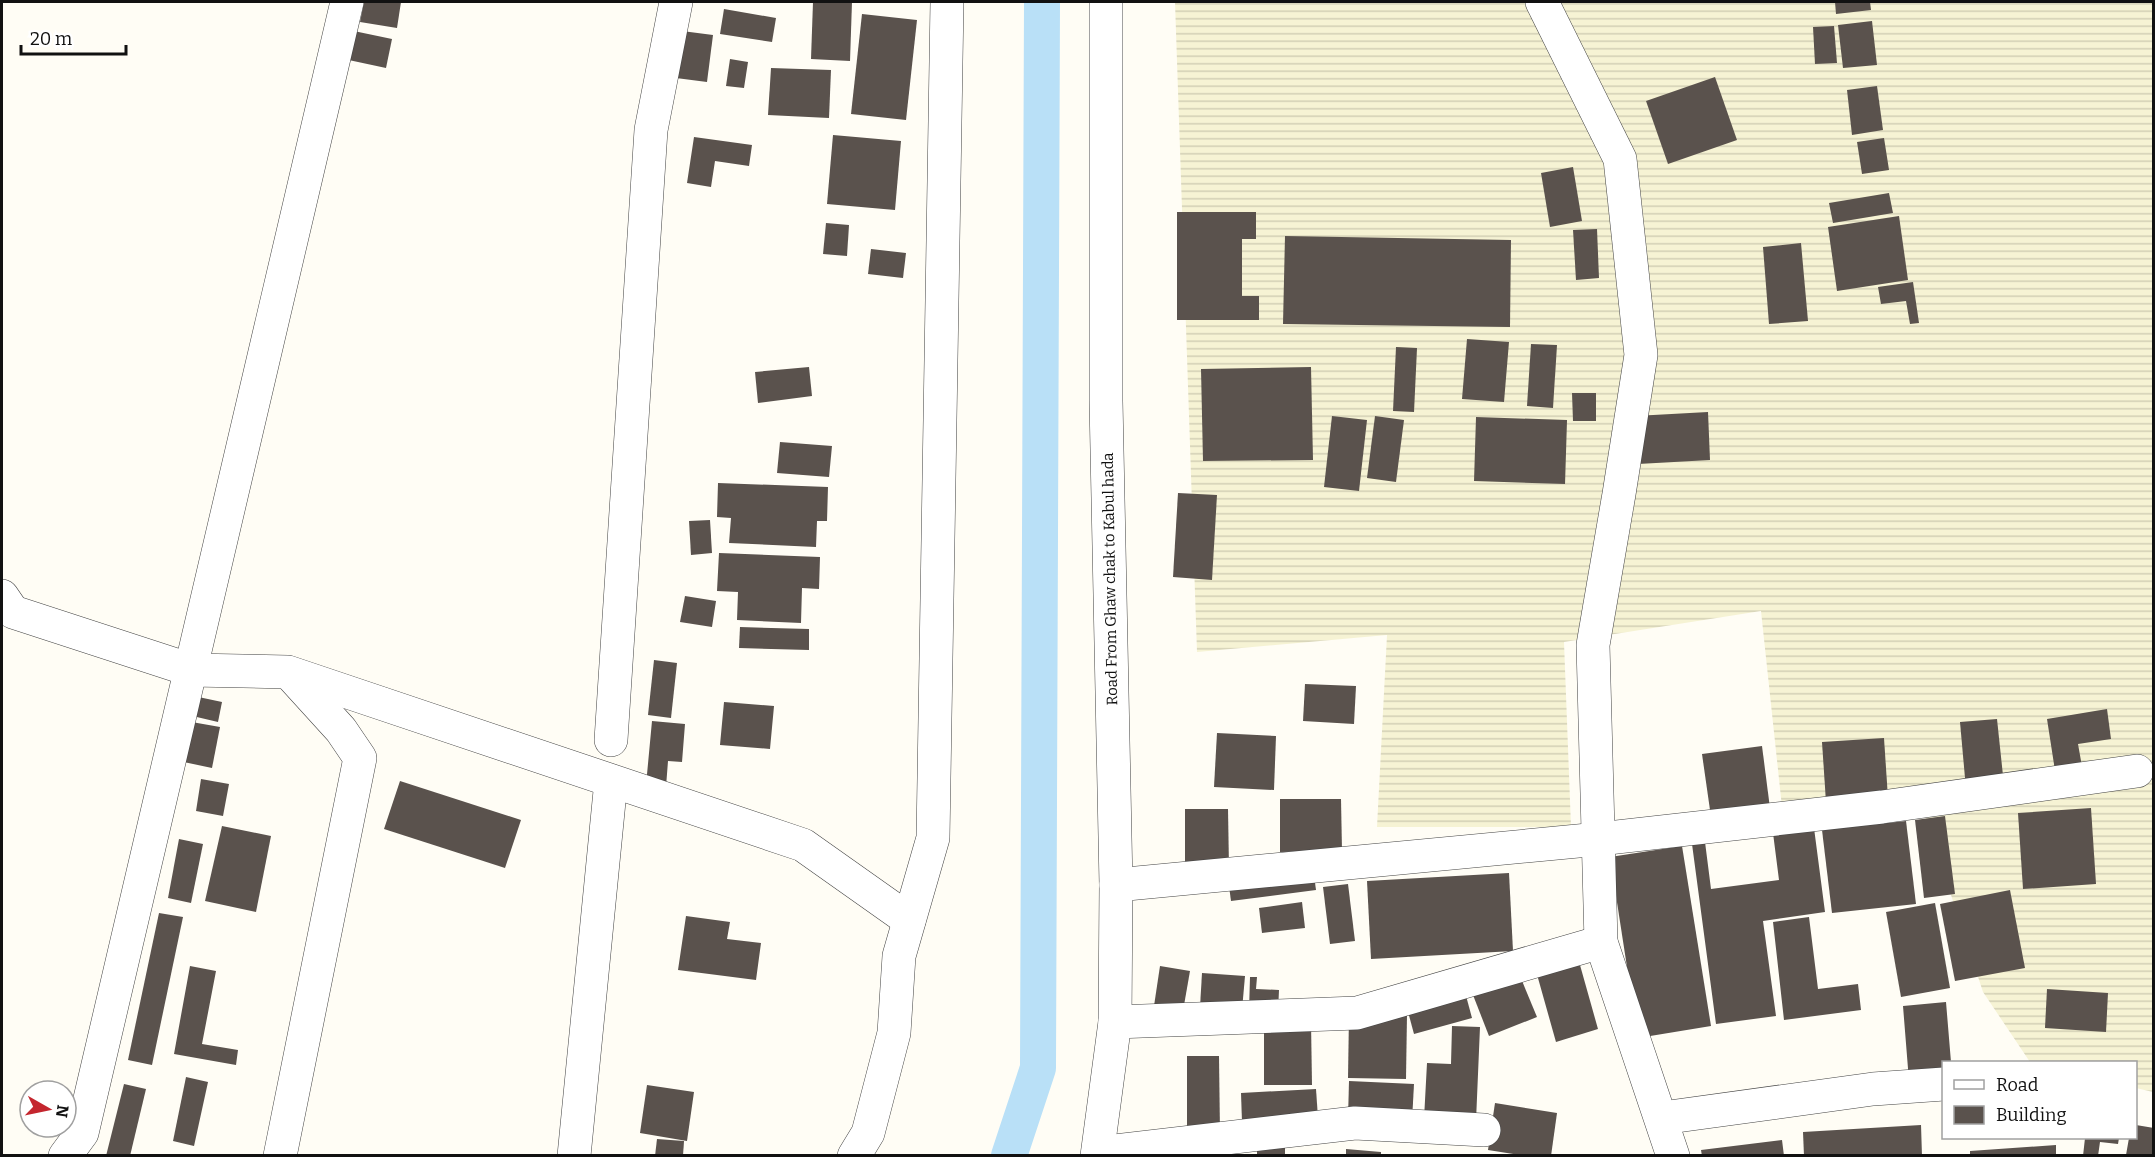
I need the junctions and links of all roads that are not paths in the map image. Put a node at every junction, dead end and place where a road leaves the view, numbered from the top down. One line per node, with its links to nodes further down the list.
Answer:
1 (347, 2): 7 (street)
2 (676, 2): 9 (street)
3 (947, 2): 14 (street)
4 (1106, 2): 13 (street, Road From Ghaw chak to Kabul hada)
5 (1542, 2): 12 (street)
6 (5, 609): 7 (street)
7 (191, 670): 8 (street); 21 (street)
8 (288, 672): 11 (street); 22 (street)
9 (610, 740)
10 (2137, 771): 12 (street)
11 (610, 781): 14 (street); 23 (street)
12 (1599, 839): 13 (street); 15 (street)
13 (1116, 885): 16 (street, Road From Ghaw chak to Kabul hada)
14 (909, 920): 24 (street)
15 (1601, 942): 16 (street); 18 (street)
16 (1115, 1022): 20 (street, Road From Ghaw chak to Kabul hada)
17 (1942, 1084): 18 (street)
18 (1662, 1118): 25 (street)
19 (1484, 1130): 20 (street)
20 (1097, 1154)
21 (65, 1155)
22 (280, 1155)
23 (574, 1155)
24 (854, 1155)
25 (1673, 1155)

